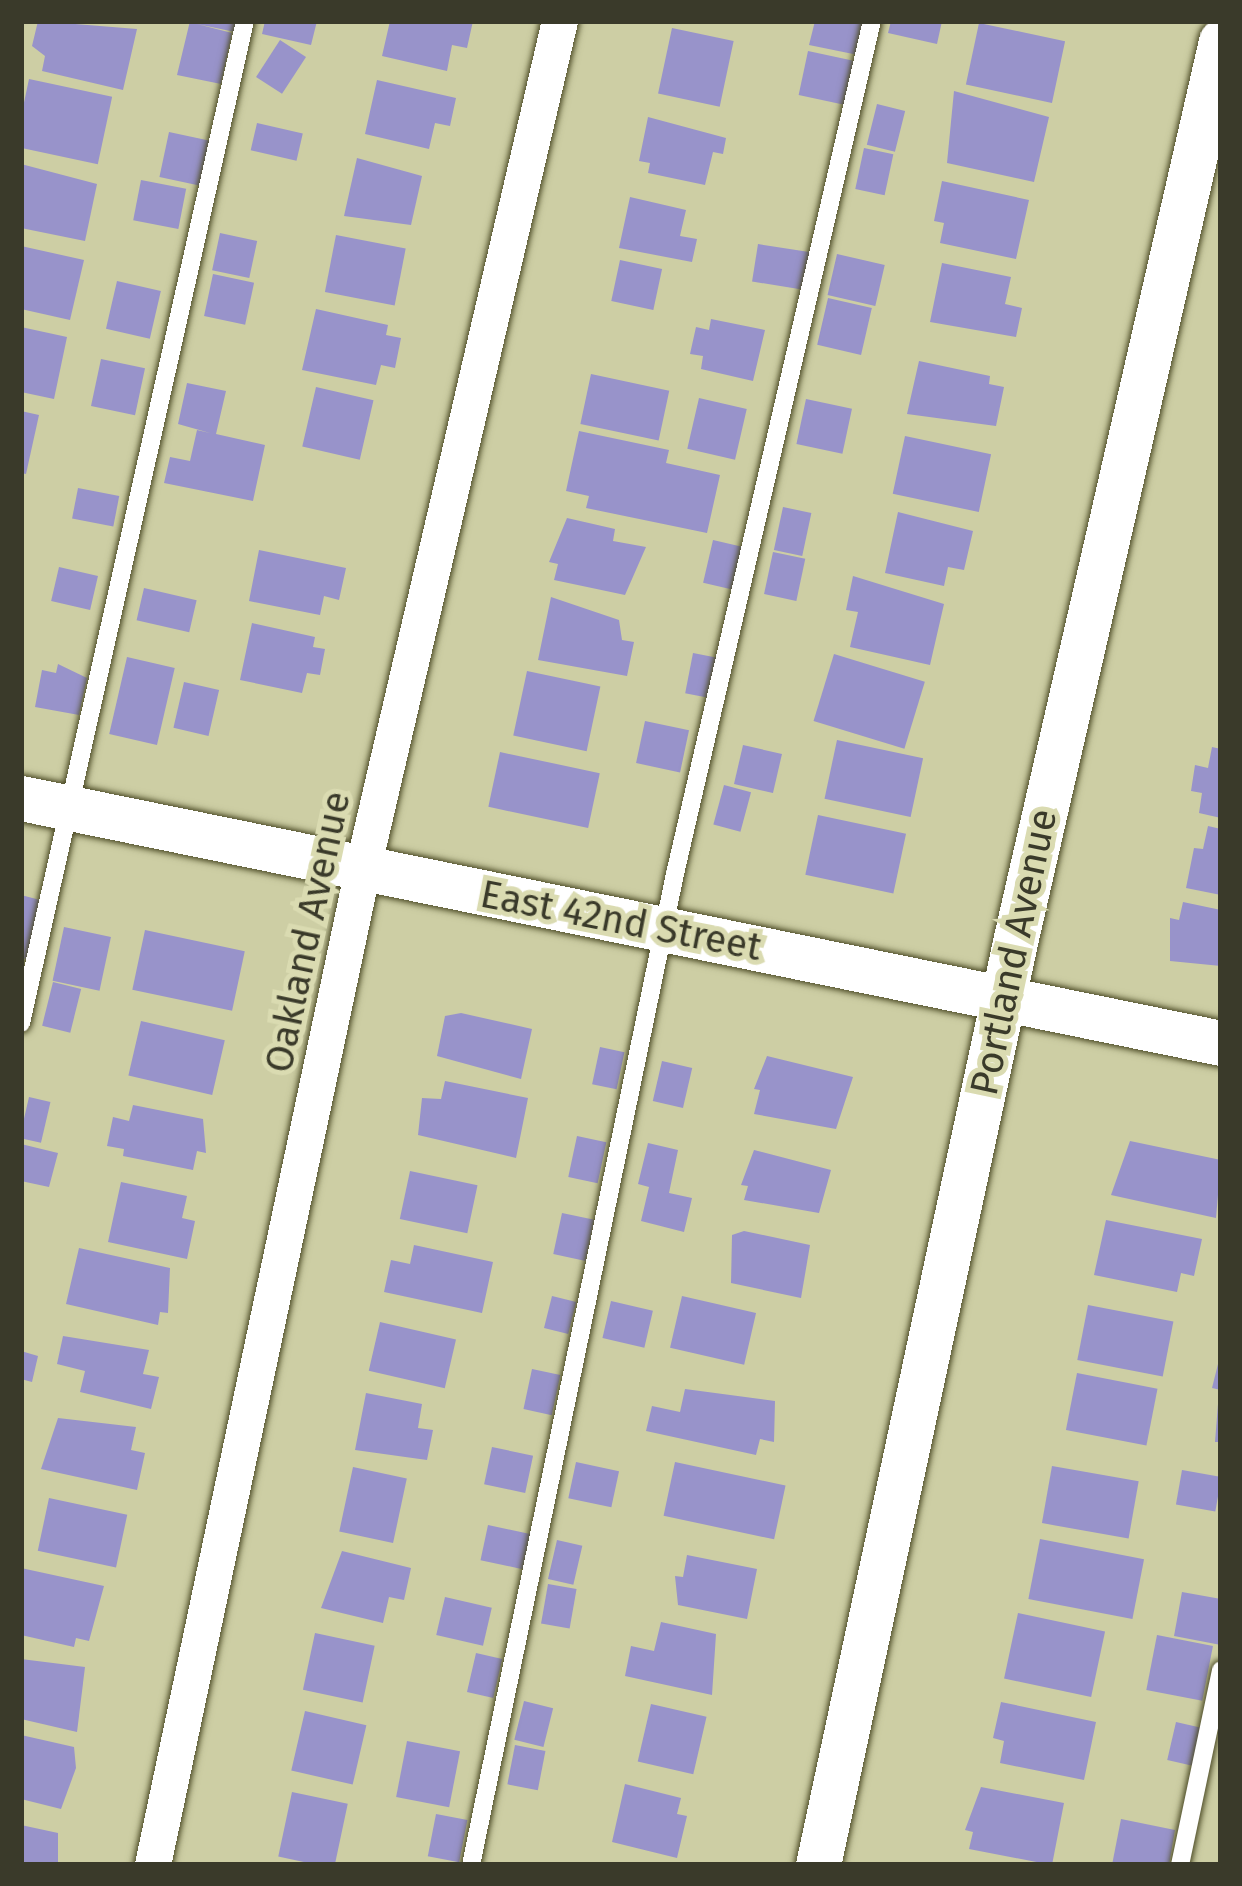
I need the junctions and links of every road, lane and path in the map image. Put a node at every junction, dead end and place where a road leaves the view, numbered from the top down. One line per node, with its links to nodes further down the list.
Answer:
1 (245, 21): 6 (lane)
2 (560, 21): 7 (street, Oakland Avenue)
3 (872, 21): 8 (lane)
4 (1221, 40): 9 (street, Portland Avenue)
5 (21, 798): 6 (street, East 42nd Street)
6 (69, 807): 7 (street, East 42nd Street); 10 (lane)
7 (363, 869): 8 (street, East 42nd Street); 13 (street, Oakland Avenue)
8 (664, 929): 9 (street, East 42nd Street); 14 (lane)
9 (1003, 998): 11 (street, East 42nd Street); 15 (street, Portland Avenue)
10 (21, 1023)
11 (1221, 1043)
12 (1221, 1670): 16 (lane)
13 (153, 1865)
14 (470, 1865)
15 (818, 1865)
16 (1180, 1865)

